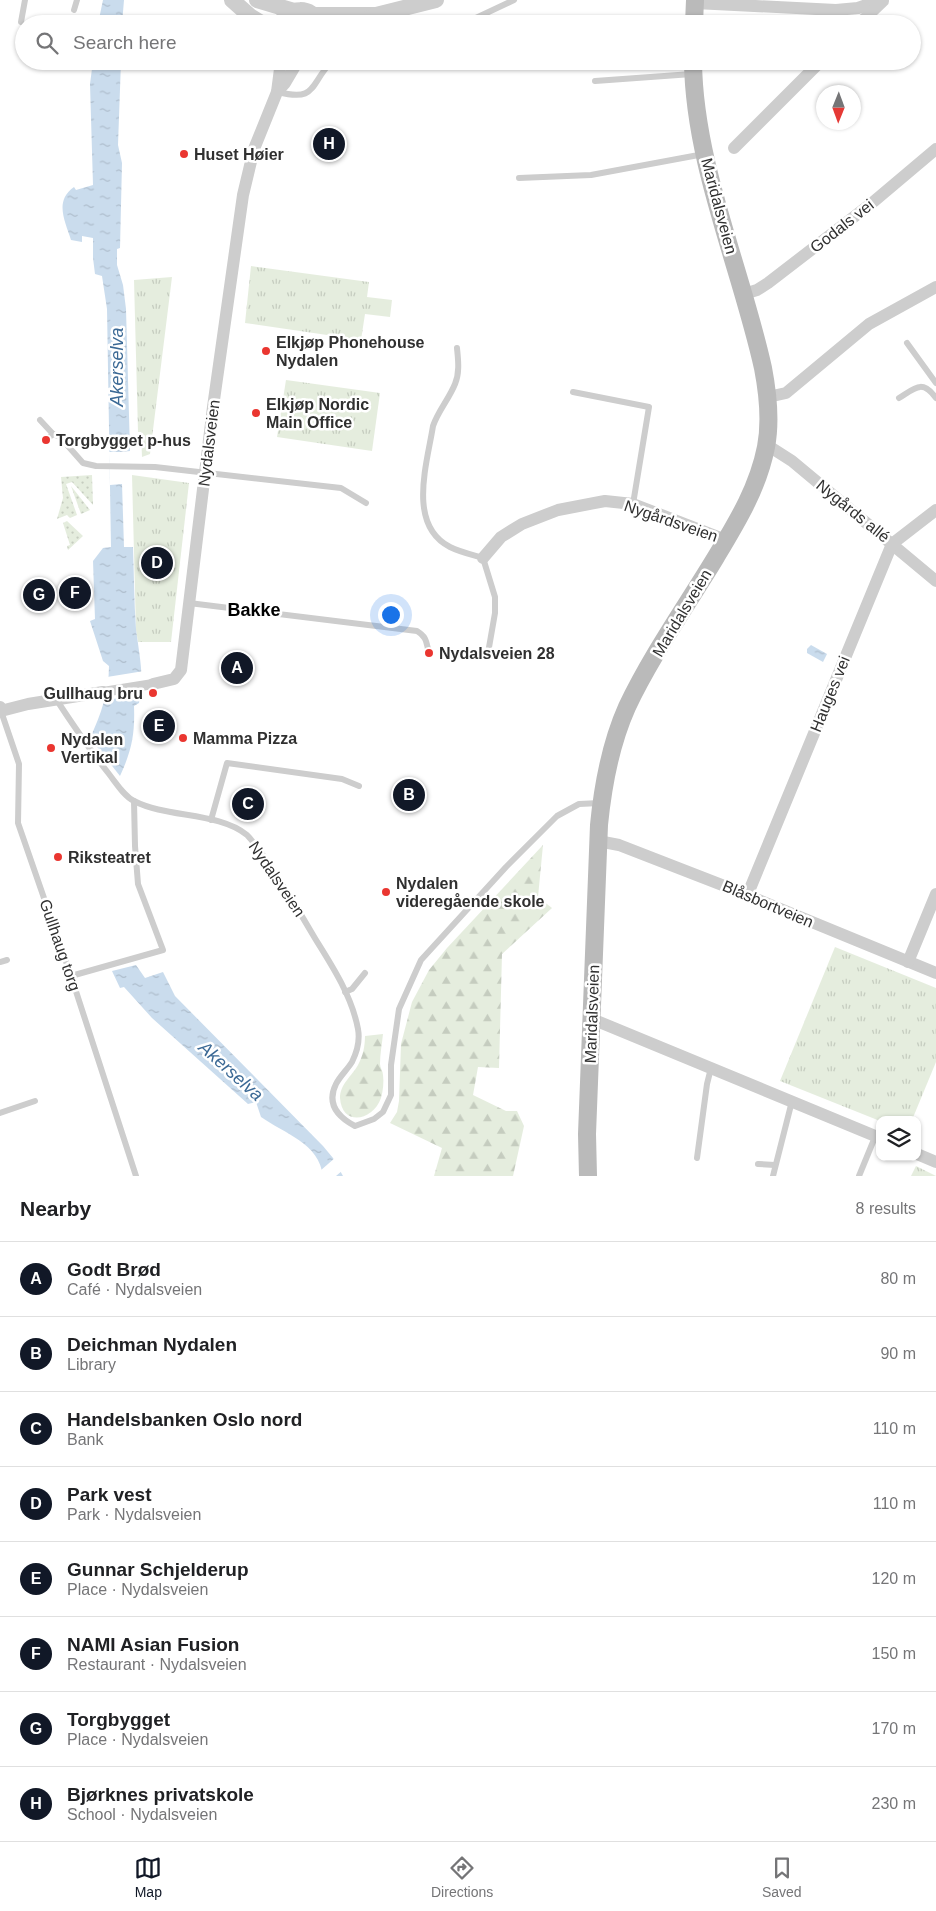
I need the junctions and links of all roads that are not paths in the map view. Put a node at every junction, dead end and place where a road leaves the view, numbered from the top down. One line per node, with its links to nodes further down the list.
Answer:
1 (25, 0): 12 (lane)
2 (77, 0): 10 (lane)
3 (232, 0): 13 (street)
4 (257, 0): 11 (street)
5 (436, 0): 16 (street)
6 (514, 0): 17 (lane)
7 (880, 0): 9 (street)
8 (884, 0): 19 (street)
9 (695, 1): 18 (main road)
10 (74, 10)
11 (294, 10): 14 (street); 15 (street)
12 (22, 15)
13 (249, 15)
14 (287, 15)
15 (312, 15)
16 (380, 15)
17 (482, 15)
18 (694, 15)
19 (869, 15)
20 (280, 70): 27 (street, Nydalsveien)
21 (293, 70): 27 (street, Nydalsveien)
22 (325, 70): 27 (lane)
23 (678, 70): 26 (lane)
24 (693, 70): 30 (main road, Maridalsveien)
25 (813, 70): 28 (street)
26 (595, 81)
27 (277, 92): 45 (street, Nydalsveien)
28 (734, 148)
29 (936, 149): 33 (street, Godals vei)
30 (705, 153): 31 (lane); 33 (main road, Maridalsveien)
31 (519, 178)
32 (936, 287): 38 (street)
33 (744, 294): 38 (main road, Maridalsveien)
34 (907, 343): 36 (lane)
35 (457, 348): 51 (lane)
36 (936, 383)
37 (574, 392): 47 (lane)
38 (768, 397): 44 (main road, Maridalsveien)
39 (899, 398): 40 (lane)
40 (936, 398)
41 (40, 420): 42 (lane)
42 (53, 434): 43 (lane); 45 (lane)
43 (46, 440)
44 (767, 445): 49 (main road, Maridalsveien); 50 (street, Nygårds allé)
45 (205, 473): 46 (lane); 53 (street, Nydalsveien)
46 (366, 503)
47 (633, 504): 49 (street, Nygårdsveien); 51 (street, Nygårdsveien)
48 (936, 510): 50 (street, Hauges vei)
49 (726, 540): 62 (main road, Maridalsveien)
50 (892, 544): 52 (street, Nygårds allé); 66 (street, Hauges vei)
51 (483, 558): 55 (lane)
52 (936, 581)
53 (189, 603): 54 (lane); 56 (street, Nydalsveien)
54 (429, 652)
55 (488, 653)
56 (152, 684): 57 (street, Nydalsveien)
57 (103, 692): 58 (street, Nydalsveien)
58 (56, 700): 59 (street, Nydalsveien); 61 (lane, Nydalsveien)
59 (1, 709): 72 (lane, Gullhaug torg)
60 (359, 786): 63 (lane)
61 (134, 801): 63 (lane, Nydalsveien); 72 (lane)
62 (601, 803): 64 (main road, Maridalsveien); 73 (lane, Nydalsveien)
63 (210, 820): 73 (lane, Nydalsveien)
64 (598, 841): 66 (street, Blåsbortveien); 74 (main road, Maridalsveien)
65 (936, 894): 69 (street)
66 (747, 896): 69 (street, Blåsbortveien)
67 (7, 960): 68 (lane)
68 (0, 962)
69 (908, 962): 71 (street, Blåsbortveien)
70 (364, 973): 73 (lane)
71 (936, 973)
72 (71, 976): 86 (lane, Gullhaug torg)
73 (345, 992)
74 (592, 1019): 75 (street); 87 (main road, Maridalsveien)
75 (712, 1068): 77 (street); 82 (lane)
76 (35, 1101): 78 (lane)
77 (792, 1101): 79 (street); 85 (lane)
78 (0, 1113)
79 (876, 1137)
80 (876, 1142): 89 (lane)
81 (921, 1156): 83 (street)
82 (697, 1158)
83 (936, 1162)
84 (758, 1164): 85 (lane)
85 (775, 1165): 88 (lane)
86 (136, 1176)
87 (588, 1176)
88 (773, 1176)
89 (859, 1176)

